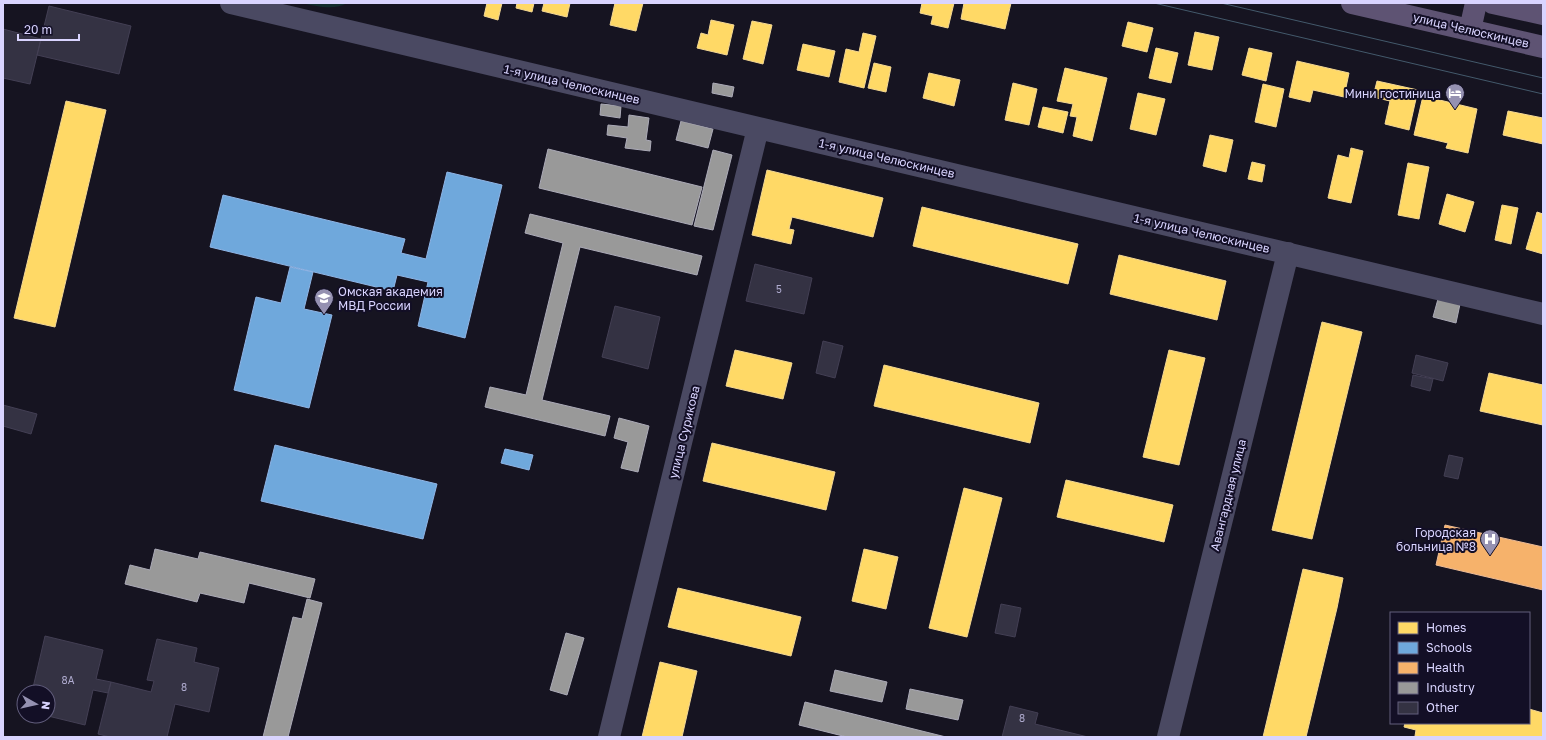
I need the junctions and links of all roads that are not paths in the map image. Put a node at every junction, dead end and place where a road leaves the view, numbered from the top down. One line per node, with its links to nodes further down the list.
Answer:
1 (232, 3): 8 (street, 1-я улица Челюскинцев)
2 (1352, 3): 6 (main road, улица Челюскинцев)
3 (1476, 3): 6 (main road)
4 (1494, 3): 5 (main road)
5 (1543, 14)
6 (1470, 30): 7 (main road, улица Челюскинцев)
7 (1543, 47)
8 (758, 128): 9 (street, 1-я улица Челюскинцев); 11 (street, улица Сурикова)
9 (1288, 253): 10 (street, 1-я улица Челюскинцев); 12 (street, Авангардная улица)
10 (1543, 314)
11 (609, 737)
12 (1168, 737)

